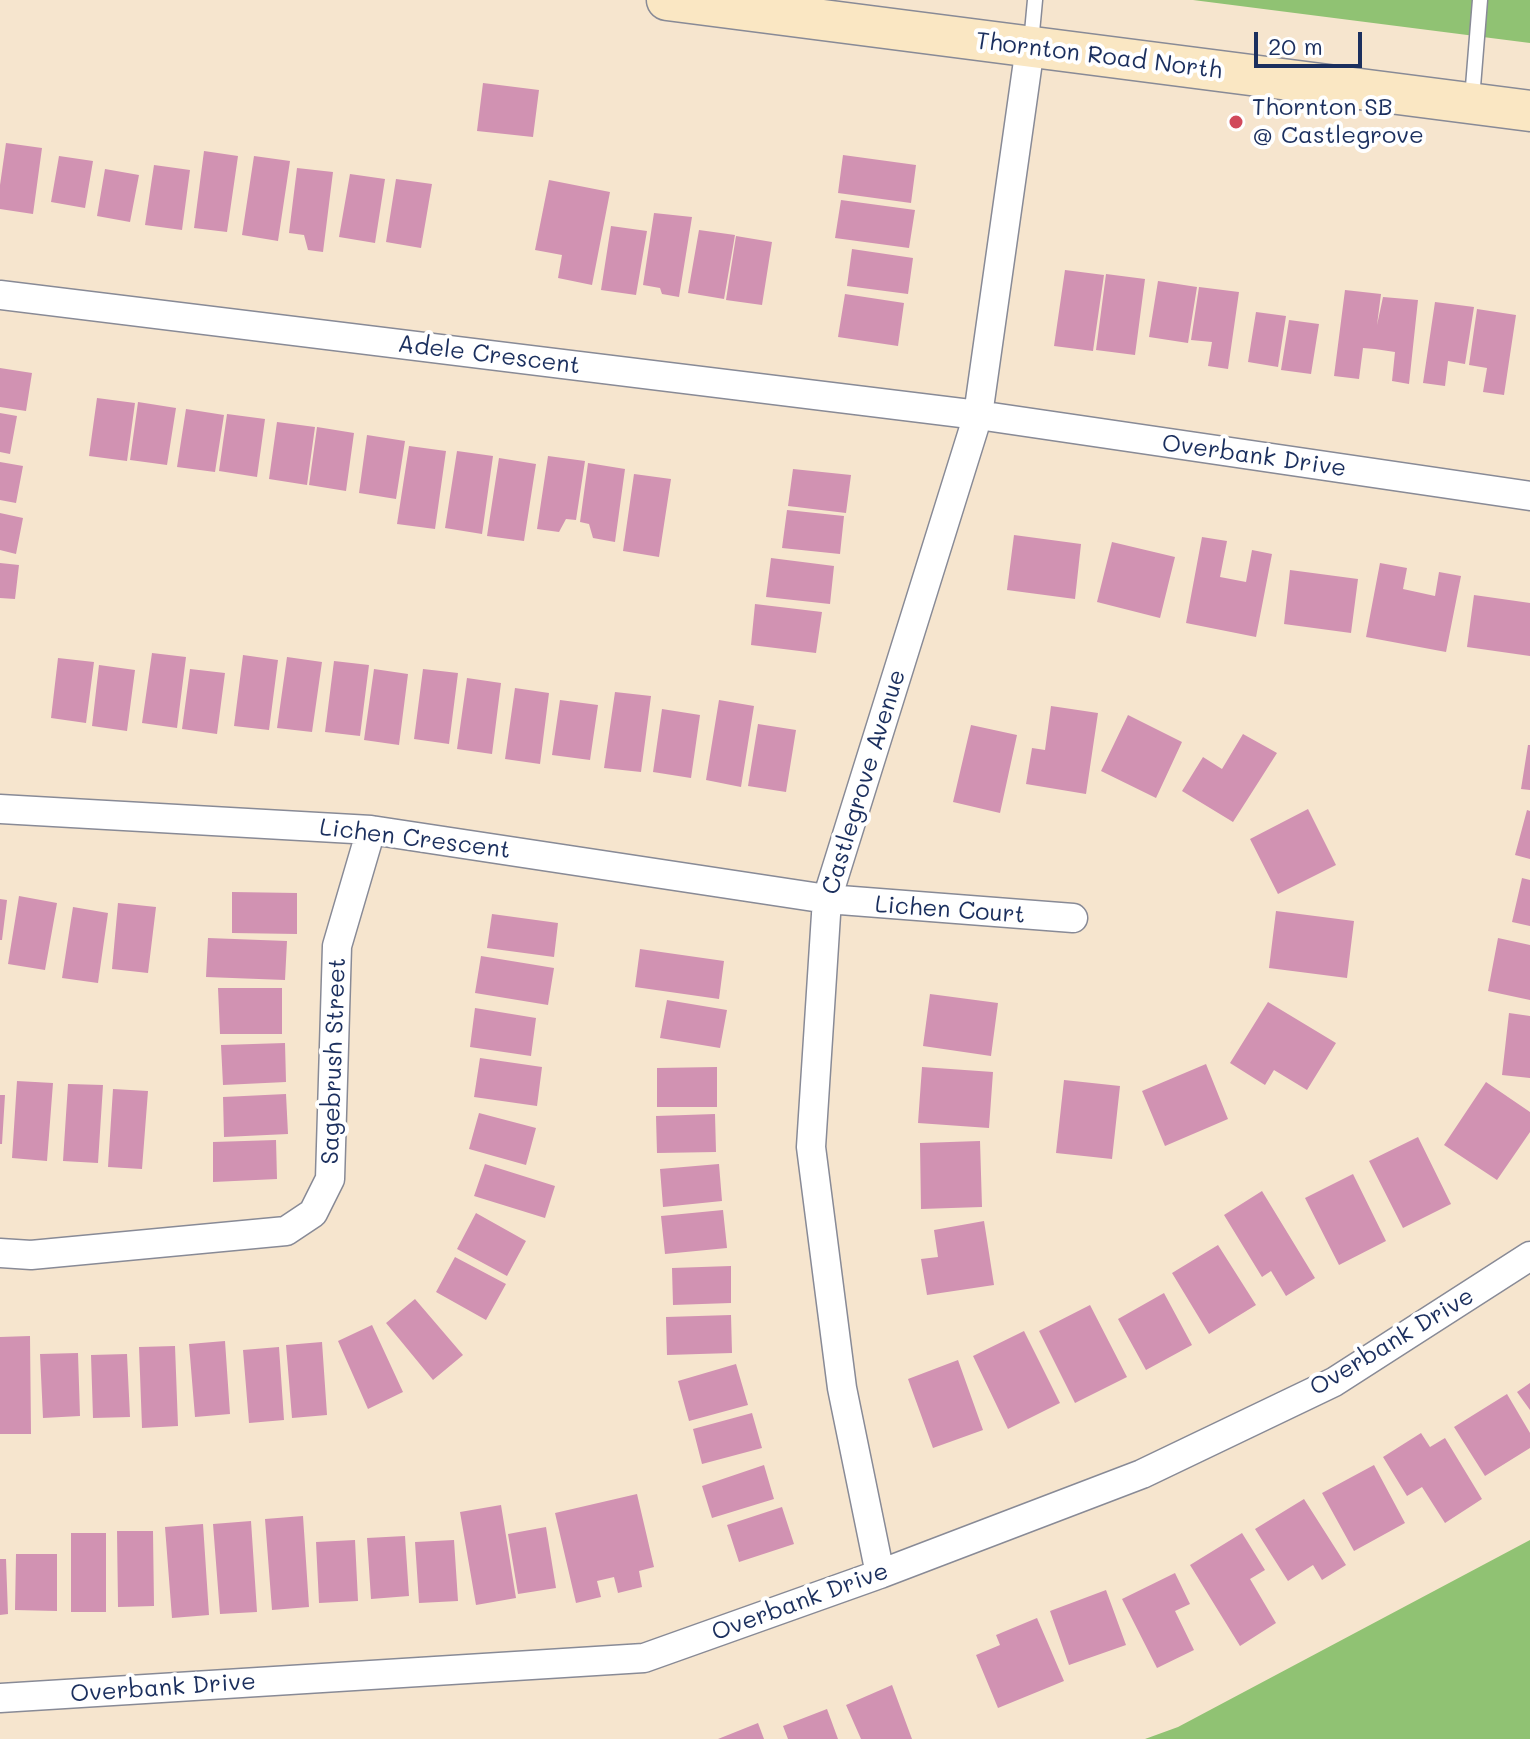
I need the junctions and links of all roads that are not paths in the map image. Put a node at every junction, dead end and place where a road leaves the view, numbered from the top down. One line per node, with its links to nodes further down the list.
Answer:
1 (667, 0): 4 (main road, Thornton Road North)
2 (1035, 0): 4 (lane)
3 (1480, 0): 5 (lane)
4 (1030, 47): 5 (main road, Thornton Road North); 8 (street, Castlegrove Avenue)
5 (1472, 102): 6 (main road, Thornton Road North)
6 (1530, 111)
7 (0, 295): 8 (street, Adele Crescent)
8 (978, 415): 9 (street, Overbank Drive); 12 (street, Castlegrove Avenue)
9 (1530, 496)
10 (0, 809): 11 (street, Lichen Crescent)
11 (371, 830): 12 (street, Lichen Crescent); 14 (street, Sagebrush Street)
12 (827, 899): 13 (street, Lichen Court); 16 (street, Castlegrove Avenue)
13 (1073, 918)
14 (0, 1253)
15 (1530, 1256): 16 (street, Overbank Drive)
16 (880, 1574): 17 (street, Overbank Drive)
17 (0, 1698)

